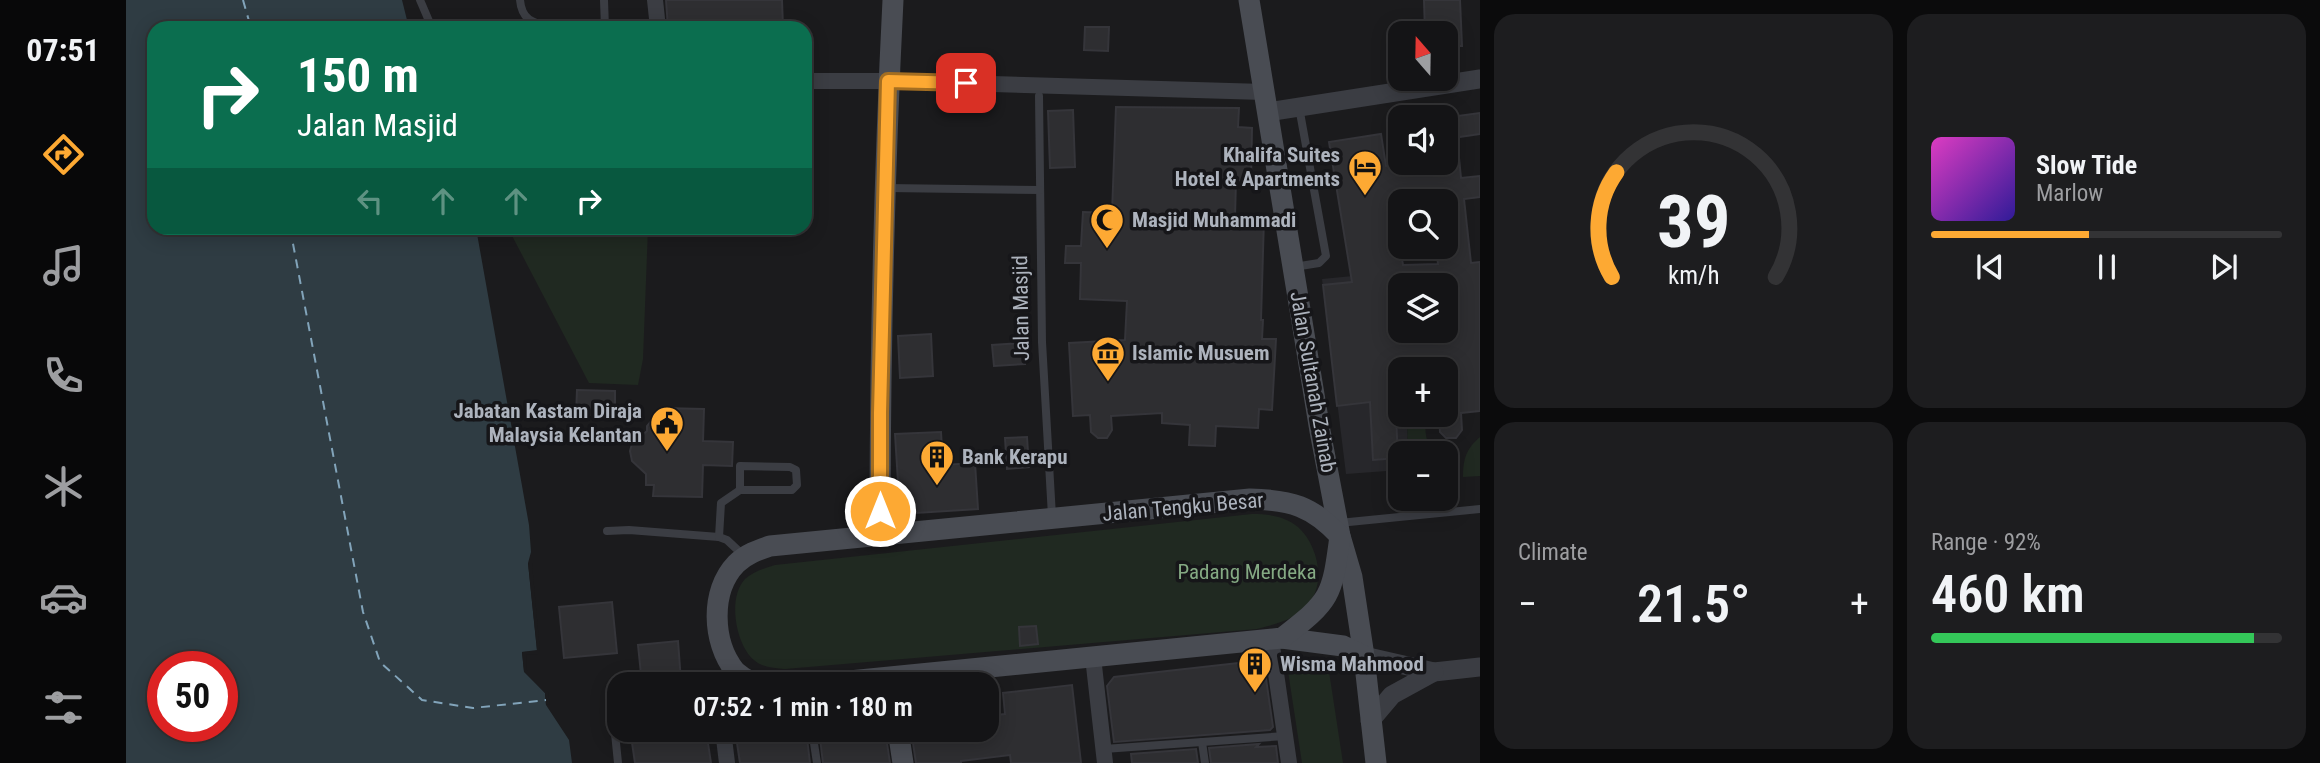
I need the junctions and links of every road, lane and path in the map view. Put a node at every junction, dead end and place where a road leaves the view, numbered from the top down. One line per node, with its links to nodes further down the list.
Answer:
1 (420, 0): 7 (lane)
2 (520, 0): 8 (lane)
3 (604, 0): 9 (lane)
4 (655, 0): 10 (street)
5 (892, 0): 13 (main road)
6 (1249, 0): 15 (main road, Jalan Sultanah Zainab)
7 (429, 21)
8 (533, 21)
9 (605, 21)
10 (657, 21)
11 (1480, 79): 16 (street)
12 (812, 81): 13 (street)
13 (888, 81): 15 (street); 17 (main road)
14 (1039, 96): 18 (lane, Jalan Masjid)
15 (1266, 102): 16 (street); 19 (main road, Jalan Sultanah Zainab)
16 (1299, 107): 19 (lane)
17 (884, 188): 18 (lane); 25 (main road)
18 (1040, 190): 22 (lane, Jalan Masjid)
19 (1293, 267): 23 (main road, Jalan Sultanah Zainab)
20 (740, 490): 20 (lane); 26 (lane)
21 (1480, 509): 23 (lane)
22 (1052, 519): 23 (main road, Jalan Tengku Besar); 25 (main road, Jalan Tengku Besar)
23 (1340, 530): 28 (main road); 29 (main road, Jalan Sultanah Zainab)
24 (607, 531): 26 (lane)
25 (880, 535): 27 (main road, Jalan Tengku Besar)
26 (719, 537): 27 (lane)
27 (746, 557): 32 (main road, Jalan Tengku Besar)
28 (1277, 638): 29 (main road); 30 (main road); 36 (street)
29 (1364, 656): 34 (street); 35 (main road, Jalan Sultanah Zainab)
30 (1093, 657): 33 (main road); 42 (street)
31 (1480, 667): 34 (street)
32 (736, 672)
33 (967, 672)
34 (1434, 672): 35 (street)
35 (1370, 722): 49 (main road, Jalan Sultanah Zainab)
36 (1285, 736): 41 (lane); 48 (street)
37 (615, 742): 43 (lane)
38 (724, 742): 44 (street)
39 (814, 742): 45 (lane)
40 (899, 742): 46 (main road)
41 (1202, 742): 42 (lane); 47 (lane)
42 (1105, 756)
43 (618, 763)
44 (727, 763)
45 (817, 763)
46 (902, 763)
47 (1205, 763)
48 (1289, 763)
49 (1376, 763)

